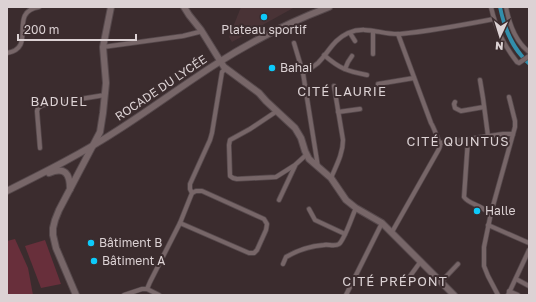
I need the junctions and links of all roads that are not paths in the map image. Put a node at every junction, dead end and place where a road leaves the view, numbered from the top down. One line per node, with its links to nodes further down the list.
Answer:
1 (39, 7): 16 (street)
2 (112, 7): 14 (street)
3 (184, 7): 8 (street)
4 (329, 7): 21 (street, ROCADE DU LYCÉE)
5 (491, 7): 7 (street)
6 (506, 7): 15 (street)
7 (494, 19): 11 (street); 20 (street)
8 (202, 30): 14 (street); 21 (street)
9 (373, 31): 10 (street); 11 (street); 17 (street)
10 (350, 32): 12 (street); 18 (street)
11 (398, 34): 26 (street)
12 (355, 41)
13 (294, 43): 24 (street)
14 (103, 47): 30 (street)
15 (529, 52)
16 (7, 53)
17 (373, 54)
18 (324, 55): 23 (street); 24 (street)
19 (352, 56): 23 (street)
20 (529, 56)
21 (220, 61): 22 (street); 39 (street, ROCADE DU LYCÉE)
22 (225, 69): 35 (street); 52 (street)
23 (345, 69): 25 (street)
24 (303, 73): 47 (street)
25 (368, 75)
26 (414, 78): 28 (street); 42 (street)
27 (480, 80): 33 (street)
28 (378, 84)
29 (334, 86): 36 (street)
30 (105, 95): 37 (street); 44 (street)
31 (509, 97): 38 (street)
32 (455, 102): 33 (street)
33 (484, 107): 40 (street)
34 (360, 109): 36 (street)
35 (277, 111): 45 (street); 46 (street)
36 (338, 112): 48 (street)
37 (100, 132): 39 (street); 43 (street)
38 (513, 134): 40 (street); 56 (street)
39 (110, 135): 43 (street, ROCADE DU LYCÉE)
40 (488, 136): 41 (street)
41 (468, 139): 42 (street); 56 (street)
42 (440, 143): 60 (street)
43 (93, 146): 49 (street, ROCADE DU LYCÉE); 50 (street)
44 (40, 148)
45 (306, 155): 46 (street); 47 (street)
46 (295, 165): 53 (street)
47 (318, 167): 48 (street)
48 (331, 178): 54 (street)
49 (30, 180): 50 (street); 51 (street, ROCADE DU LYCÉE)
50 (70, 190): 74 (street)
51 (7, 191)
52 (192, 193): 57 (street); 57 (street)
53 (279, 200)
54 (356, 208): 58 (street); 61 (street)
55 (309, 209): 61 (street)
56 (491, 213): 59 (street)
57 (180, 223): 72 (street)
58 (382, 223): 60 (street); 77 (street)
59 (488, 225): 62 (street); 79 (street)
60 (392, 232): 65 (street)
61 (345, 234): 66 (street)
62 (529, 243)
63 (529, 250): 64 (street)
64 (527, 260): 68 (street)
65 (420, 261): 69 (street); 70 (street)
66 (283, 264)
67 (458, 264): 69 (street)
68 (516, 279): 71 (street); 73 (street)
69 (441, 282): 78 (street)
70 (405, 283)
71 (529, 286)
72 (147, 289): 75 (street); 76 (street)
73 (508, 293): 80 (street)
74 (76, 295)
75 (124, 295)
76 (159, 295)
77 (346, 295)
78 (454, 295)
79 (498, 295)
80 (518, 295)

